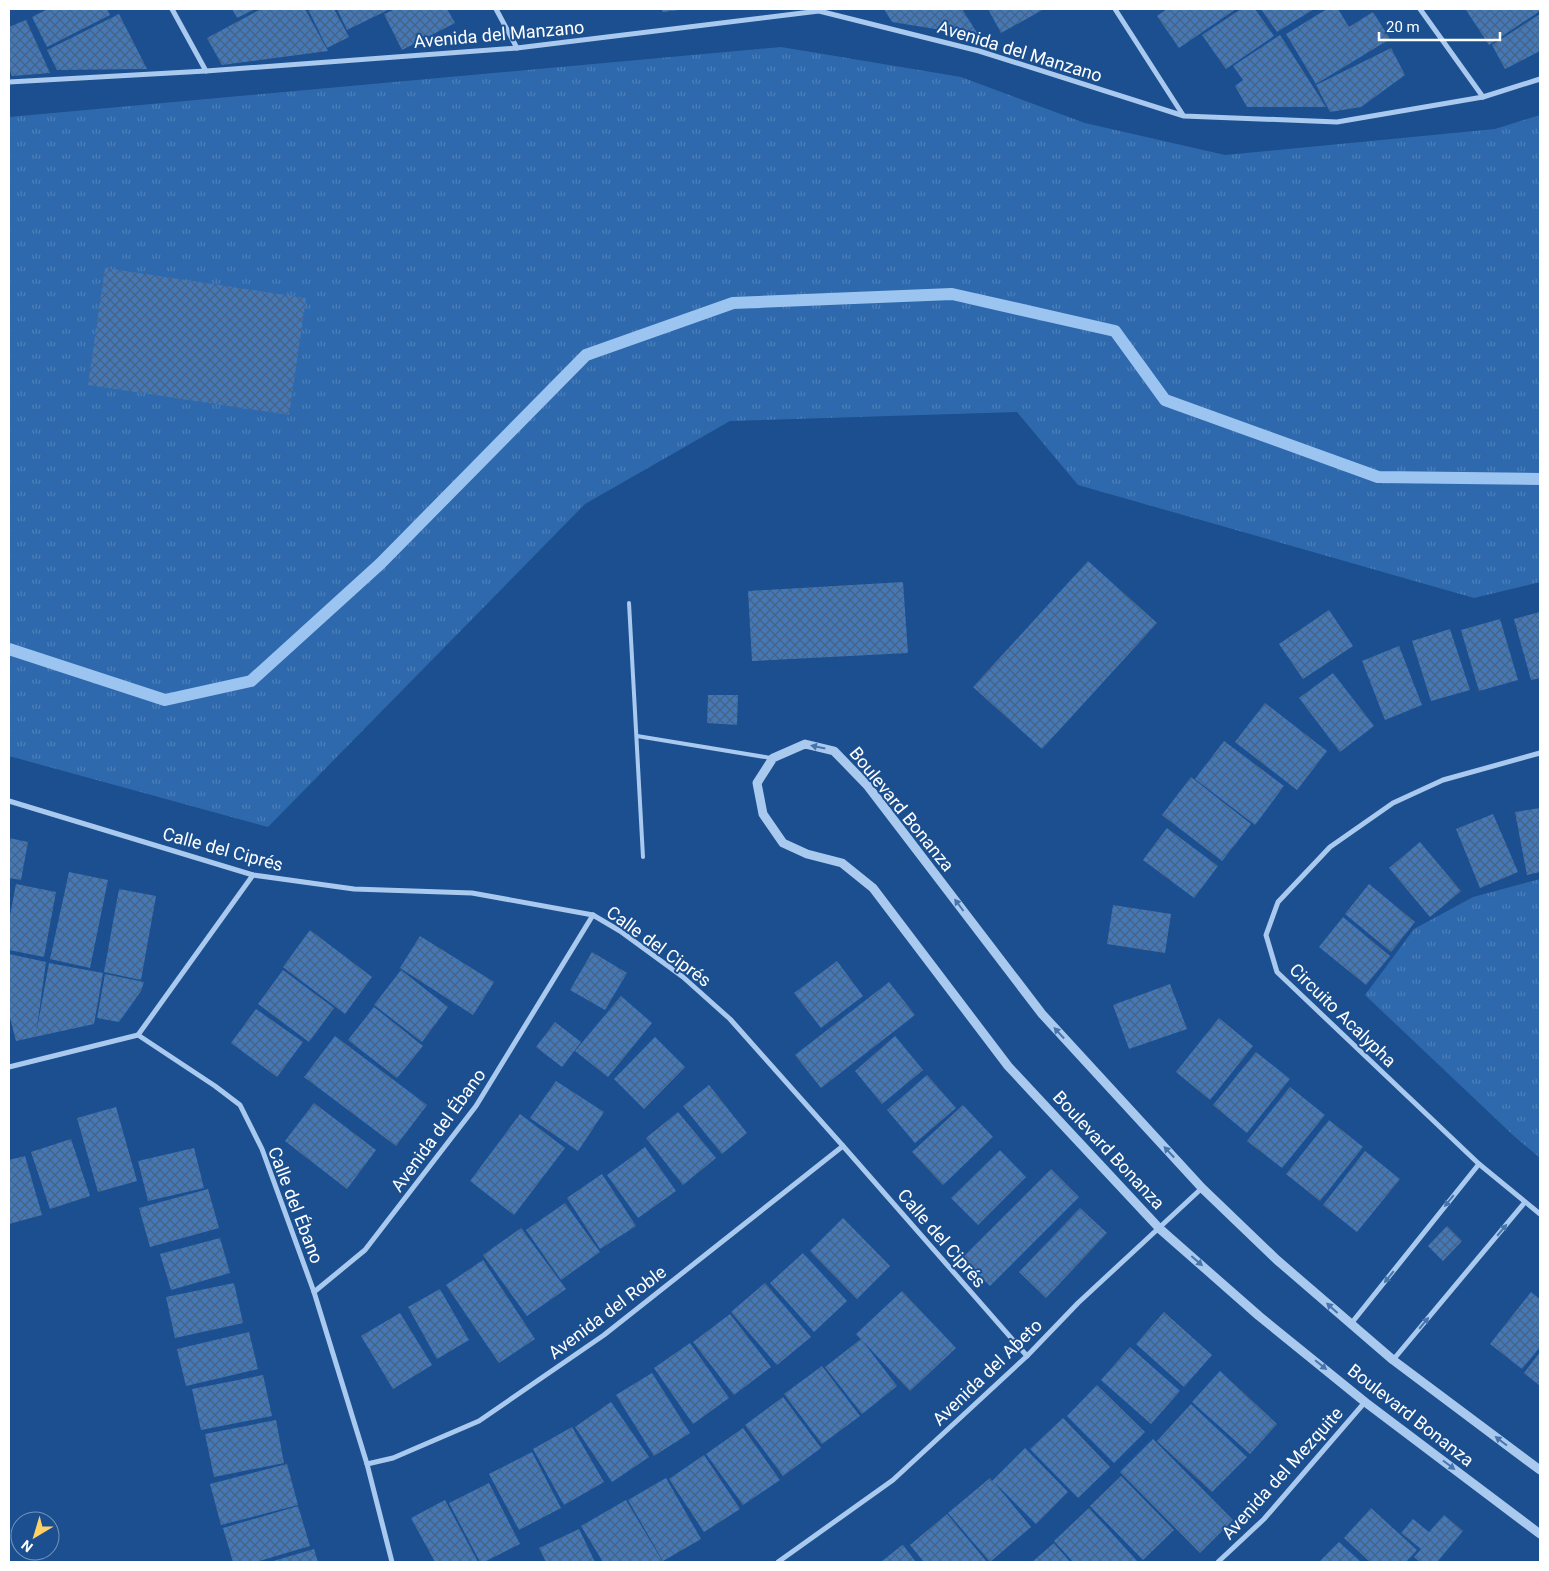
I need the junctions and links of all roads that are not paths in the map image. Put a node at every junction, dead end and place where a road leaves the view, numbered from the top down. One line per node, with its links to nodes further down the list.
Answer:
1 (172, 9): 7 (street)
2 (496, 9): 6 (street)
3 (1115, 9): 11 (street)
4 (1420, 9): 10 (street)
5 (818, 10): 6 (street, Avenida del Manzano); 11 (street, Avenida del Manzano)
6 (517, 48): 7 (street, Avenida del Manzano)
7 (206, 71): 9 (street, Avenida del Manzano)
8 (1540, 79): 10 (street, Avenida del Manzano)
9 (9, 82)
10 (1483, 97): 11 (street, Avenida del Manzano)
11 (1184, 116)
12 (629, 604): 13 (lane)
13 (636, 736): 15 (lane); 17 (lane)
14 (1540, 752): 23 (street, Circuito Acalypha)
15 (773, 758): 24 (street, Boulevard Bonanza, one-way to 15); 27 (street, Boulevard Bonanza)
16 (9, 802): 18 (street, Calle del Ciprés)
17 (643, 857)
18 (253, 875): 19 (street, Calle del Ciprés); 20 (street)
19 (593, 915): 22 (street, Calle del Ciprés); 28 (street, Avenida del Ébano)
20 (138, 1035): 21 (street); 28 (street, Calle del Ébano)
21 (9, 1067)
22 (843, 1146): 30 (street, Calle del Ciprés); 33 (street, Avenida del Roble)
23 (1479, 1164): 25 (street, Circuito Acalypha); 29 (street, one-way to 29)
24 (1202, 1188): 27 (street, Avenida del Abeto); 29 (street, Boulevard Bonanza, one-way to 24)
25 (1525, 1202): 26 (street, Circuito Acalypha); 31 (street, one-way to 25)
26 (1540, 1214)
27 (1160, 1228): 30 (street, Avenida del Abeto); 32 (street, Boulevard Bonanza, one-way to 32)
28 (314, 1292): 33 (street, Calle del Ébano)
29 (1350, 1325): 31 (street, Boulevard Bonanza)
30 (1027, 1356): 37 (street, Avenida del Abeto)
31 (1393, 1360): 34 (street, Boulevard Bonanza, one-way to 31)
32 (1366, 1402): 35 (street, Boulevard Bonanza, one-way to 35); 38 (street, Avenida del Mezquite)
33 (367, 1464): 36 (street, Calle del Ébano)
34 (1540, 1470)
35 (1540, 1534)
36 (392, 1562)
37 (778, 1562)
38 (1218, 1562)

